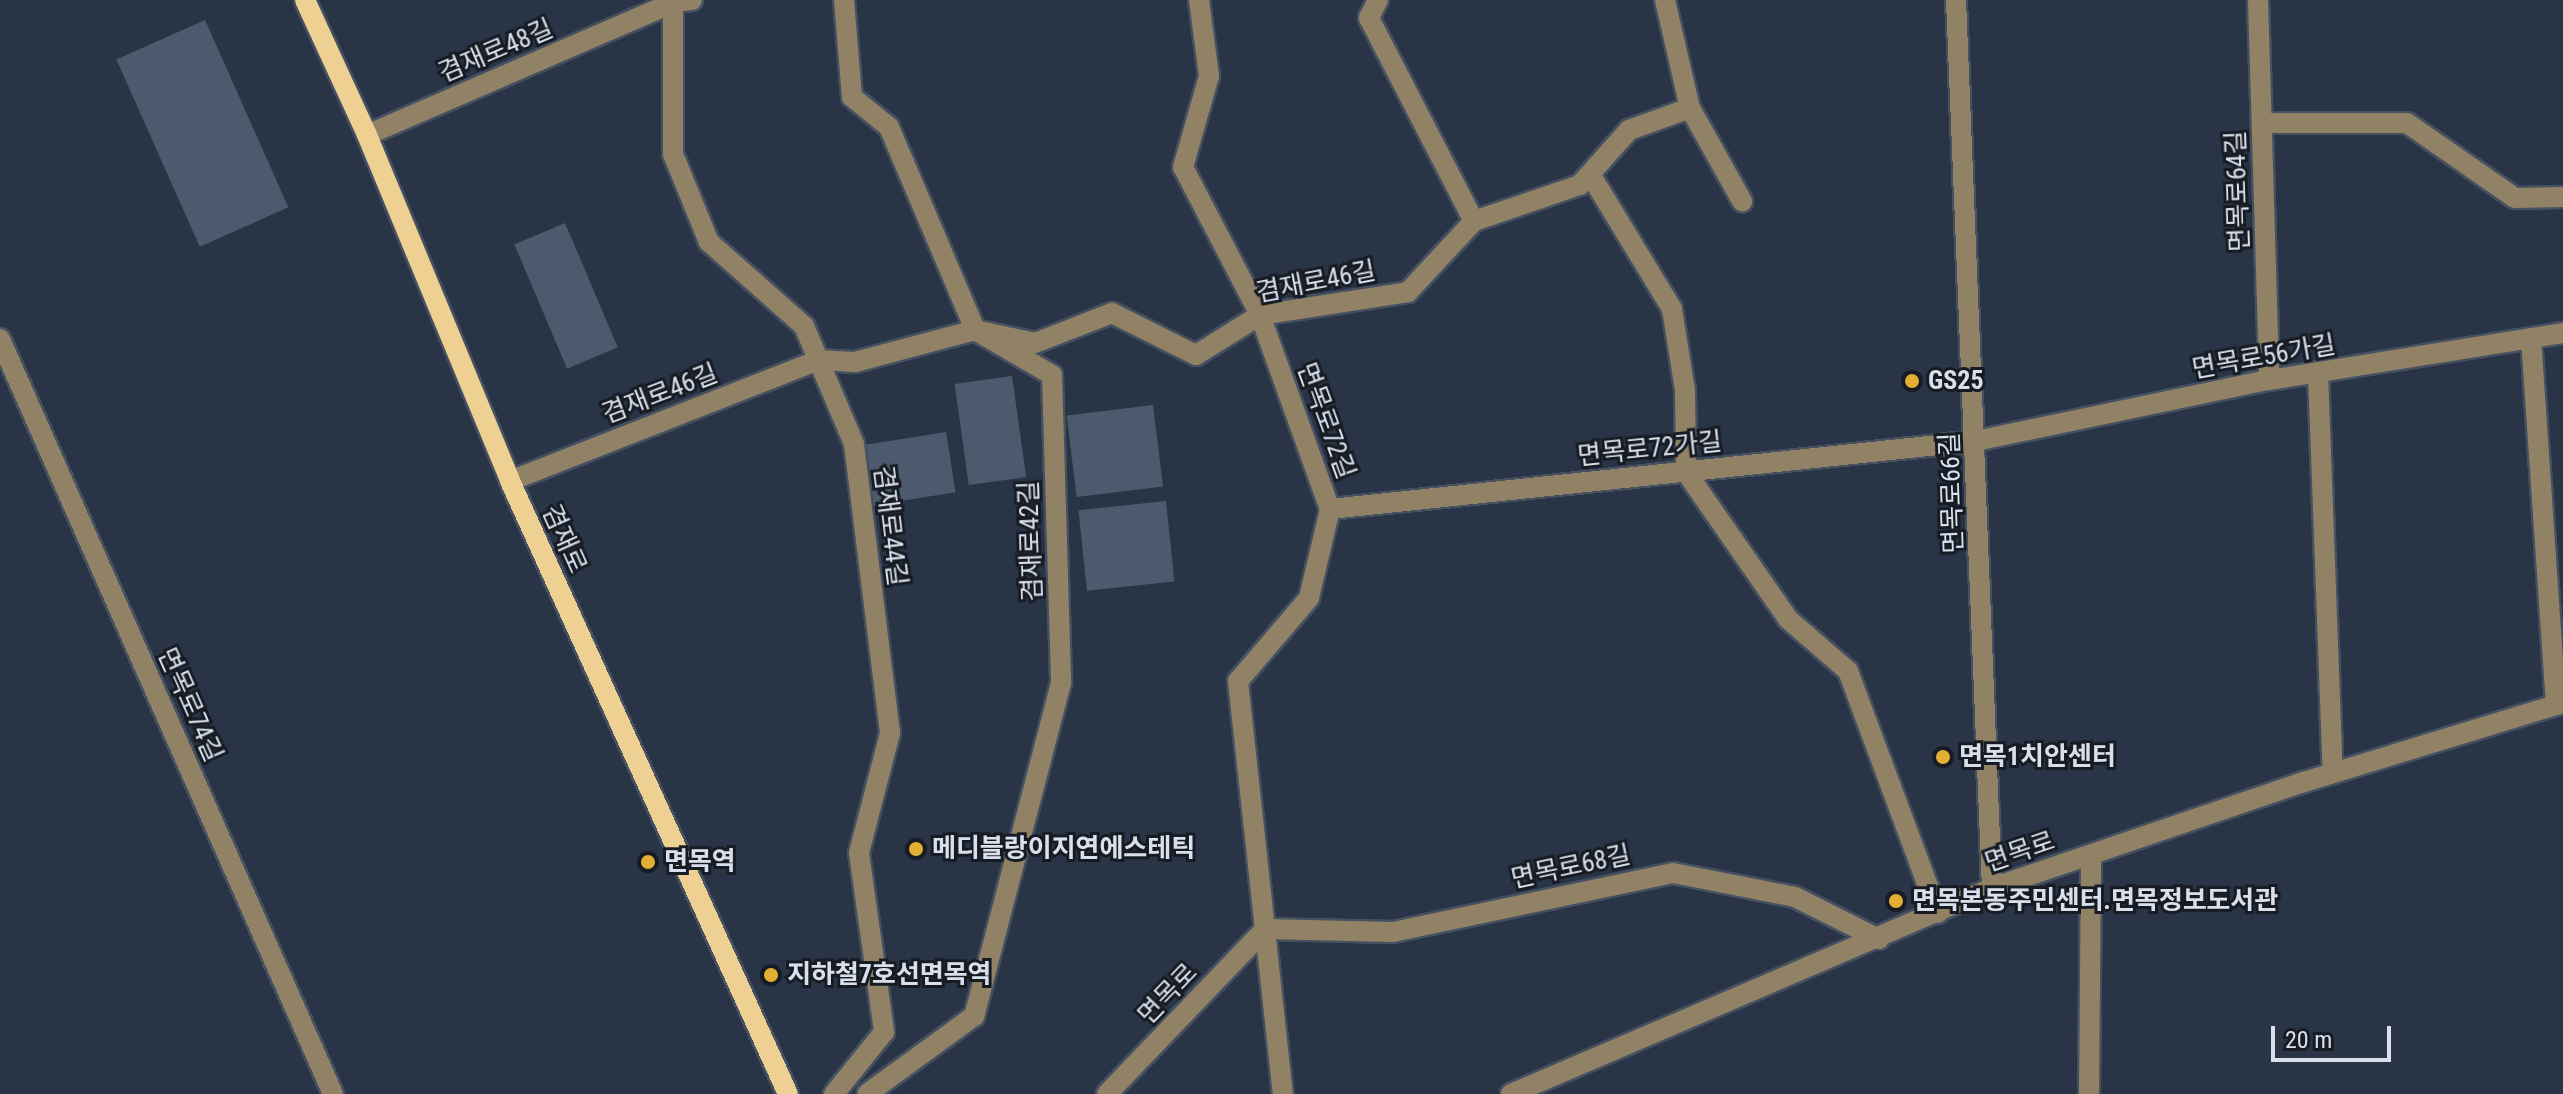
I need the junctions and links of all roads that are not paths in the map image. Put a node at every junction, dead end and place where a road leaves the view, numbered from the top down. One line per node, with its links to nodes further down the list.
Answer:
1 (305, 0): 11 (main road, 겸재로)
2 (844, 0): 17 (street)
3 (1199, 0): 16 (street, 면목로72길)
4 (1378, 0): 15 (street)
5 (1665, 0): 9 (street)
6 (1956, 0): 24 (street, 면목로66길)
7 (2258, 0): 10 (street, 면목로64길)
8 (680, 1): 11 (street, 겸재로48길); 21 (street, 겸재로44길)
9 (1690, 108): 12 (street, 겸재로46길); 14 (street)
10 (2262, 123): 13 (street); 23 (street, 면목로64길)
11 (367, 135): 26 (main road, 겸재로)
12 (1590, 174): 15 (street, 겸재로46길); 25 (street)
13 (2563, 197)
14 (1742, 201)
15 (1474, 221): 16 (street, 겸재로46길)
16 (1260, 315): 17 (street, 겸재로46길); 27 (street, 면목로72길)
17 (975, 330): 21 (street, 겸재로46길); 38 (street, 겸재로42길)
18 (2563, 333): 19 (street, 면목로56가길)
19 (2531, 338): 22 (street, 면목로56가길); 28 (street)
20 (0, 339): 35 (street, 면목로74길)
21 (818, 360): 26 (street, 겸재로46길); 37 (street, 겸재로44길)
22 (2318, 372): 23 (street, 면목로56가길); 29 (street)
23 (2269, 380): 24 (street, 면목로56가길)
24 (1976, 441): 25 (street, 면목로72가길); 31 (street, 면목로66길)
25 (1686, 472): 27 (street, 면목로72가길); 32 (street)
26 (510, 481): 36 (main road, 겸재로)
27 (1330, 509): 33 (street, 면목로72길)
28 (2560, 704): 29 (street, 면목로)
29 (2333, 773): 30 (street, 면목로)
30 (2091, 856): 31 (street, 면목로); 42 (street)
31 (1992, 888): 32 (street, 면목로)
32 (1938, 913): 34 (street, 면목로)
33 (1265, 929): 34 (street, 면목로68길); 39 (street, 면목로); 40 (street, 면목로72길)
34 (1879, 939): 41 (street, 면목로)
35 (332, 1094)
36 (788, 1094)
37 (834, 1094)
38 (867, 1094)
39 (1107, 1094)
40 (1283, 1094)
41 (1511, 1094)
42 (2089, 1094)

